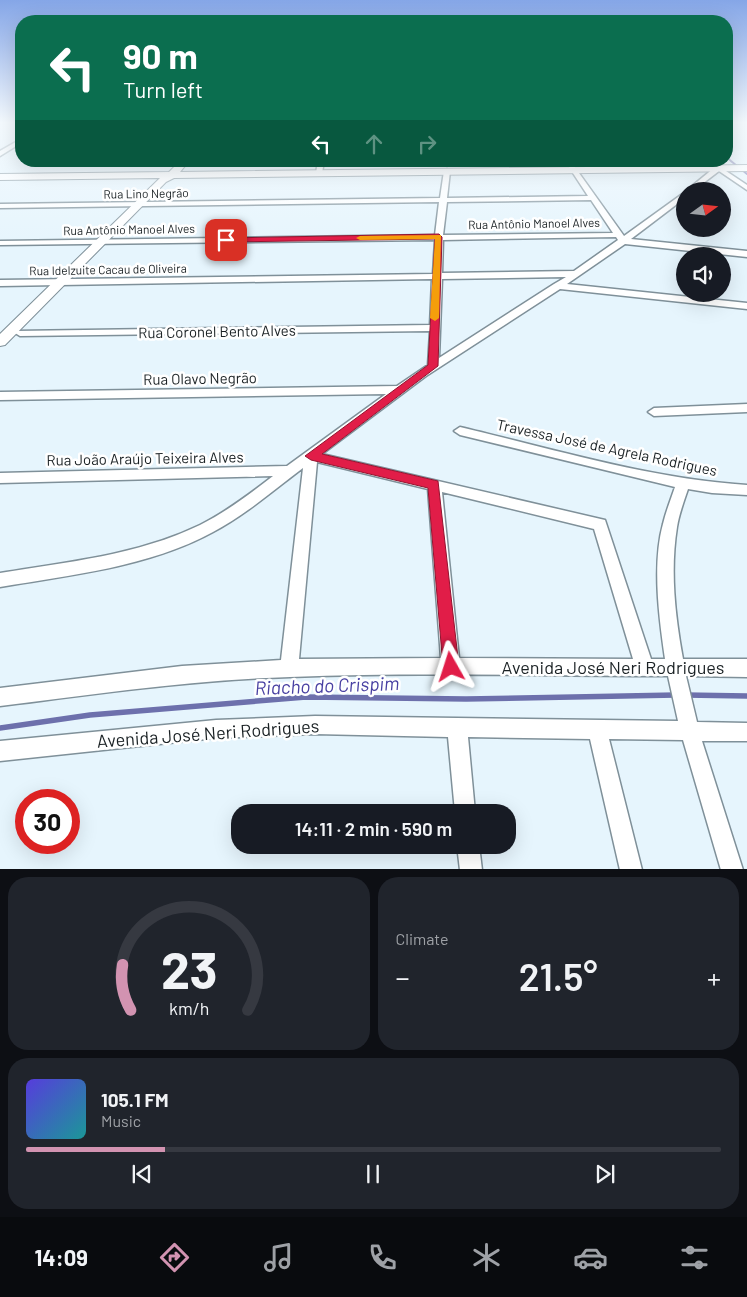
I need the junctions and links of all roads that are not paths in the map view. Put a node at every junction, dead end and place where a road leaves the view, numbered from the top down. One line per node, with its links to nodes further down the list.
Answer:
1 (746, 166): 5 (main road)
2 (180, 167): 8 (main road)
3 (447, 167): 6 (main road); 7 (main road); 13 (street)
4 (722, 167): 7 (main road); 10 (street); 11 (street)
5 (733, 167)
6 (320, 168): 8 (main road)
7 (573, 168): 12 (street)
8 (174, 173): 9 (main road); 15 (main road)
9 (0, 175)
10 (701, 182)
11 (747, 188)
12 (593, 198): 13 (street, Rua Lino Negrão); 18 (street)
13 (443, 200): 15 (street, Rua Lino Negrão); 17 (street)
14 (676, 200): 18 (street)
15 (143, 204): 16 (street, Rua Lino Negrão); 19 (main road)
16 (0, 206)
17 (439, 237): 18 (street, Rua Antônio Manoel Alves); 19 (street, Rua Antônio Manoel Alves); 23 (street)
18 (621, 238): 21 (street, Rua Antônio Manoel Alves); 22 (street)
19 (105, 242): 20 (street, Rua Antônio Manoel Alves); 24 (main road)
20 (0, 243)
21 (747, 254)
22 (576, 274): 23 (street, Rua Idelzuite Cacau de Oliveira); 26 (street)
23 (437, 276): 24 (street, Rua Idelzuite Cacau de Oliveira); 28 (street)
24 (65, 282): 25 (street, Rua Idelzuite Cacau de Oliveira); 29 (main road)
25 (0, 283)
26 (556, 286): 27 (street); 31 (street)
27 (747, 306)
28 (434, 328): 29 (street, Rua Coronel Bento Alves); 31 (street)
29 (7, 336): 30 (main road)
30 (0, 354)
31 (433, 366): 32 (street)
32 (400, 390): 33 (street, Rua Olavo Negrão); 37 (street)
33 (0, 396)
34 (747, 408): 35 (street)
35 (654, 412)
36 (460, 432): 40 (street, Travessa José de Agrela Rodrigues)
37 (311, 456): 38 (street); 41 (street); 45 (street)
38 (290, 471): 39 (street, Rua João Araújo Teixeira Alves); 43 (street)
39 (0, 478)
40 (683, 483): 42 (street, Travessa José de Agrela Rodrigues); 47 (street)
41 (434, 485): 44 (street); 46 (street)
42 (747, 490)
43 (0, 580)
44 (451, 667): 45 (street, Avenida José Neri Rodrigues); 46 (street, Avenida José Neri Rodrigues)
45 (289, 668): 49 (street, Avenida José Neri Rodrigues)
46 (645, 668): 47 (street, Avenida José Neri Rodrigues)
47 (676, 668): 48 (street, Avenida José Neri Rodrigues); 52 (street)
48 (747, 668)
49 (0, 698)
50 (457, 726): 51 (street, Avenida José Neri Rodrigues); 54 (street, Avenida José Neri Rodrigues); 55 (street)
51 (597, 729): 52 (street, Avenida José Neri Rodrigues); 58 (street)
52 (689, 731): 53 (street, Avenida José Neri Rodrigues); 59 (street)
53 (747, 732)
54 (0, 751)
55 (464, 804)
56 (469, 854): 57 (street)
57 (471, 869)
58 (631, 869)
59 (732, 869)

